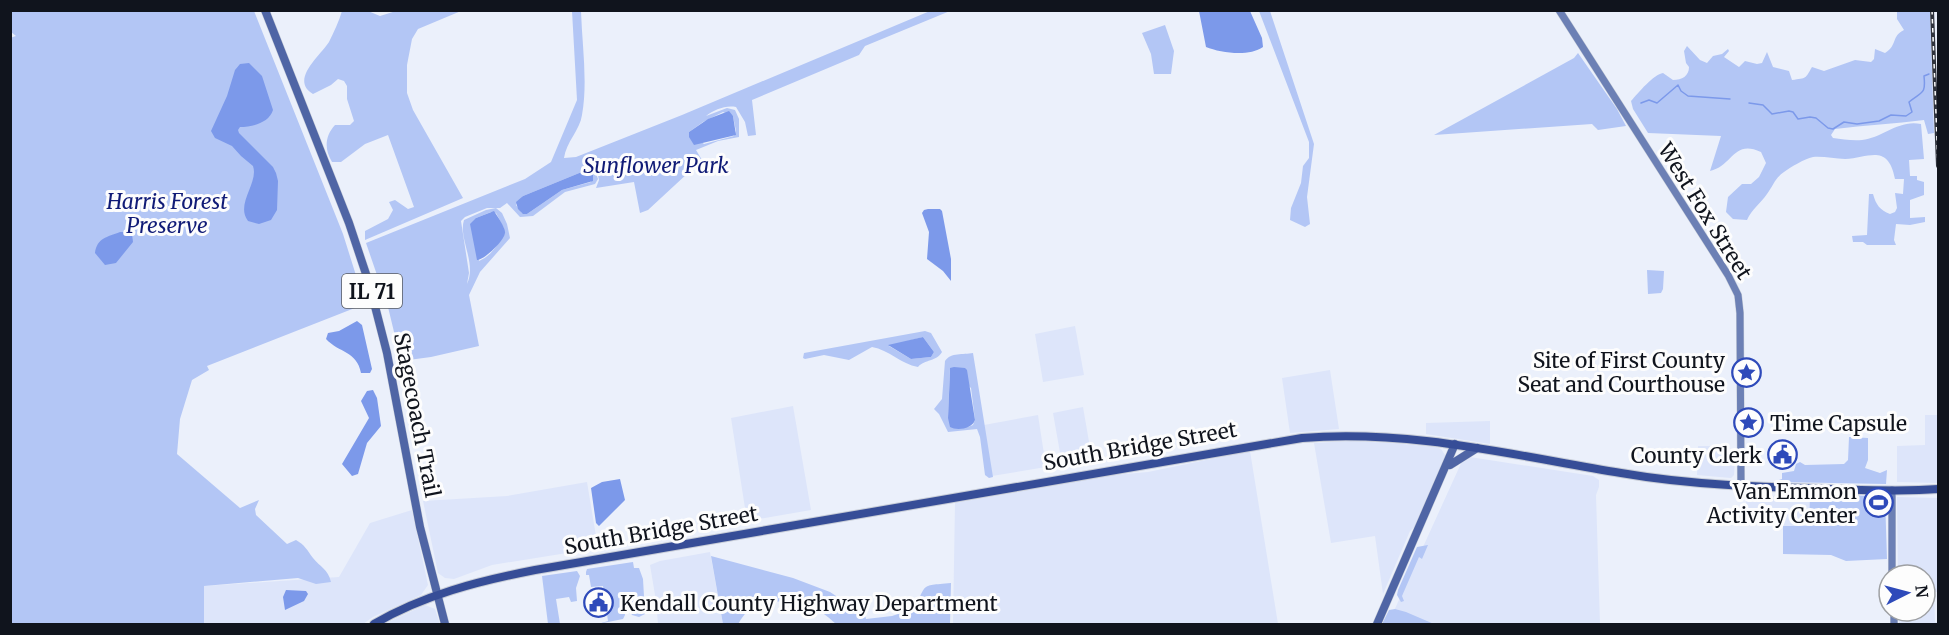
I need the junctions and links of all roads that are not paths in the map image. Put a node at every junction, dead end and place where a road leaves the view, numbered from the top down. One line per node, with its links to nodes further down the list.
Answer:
1 (265, 10): 12 (main road, Stagecoach Trail / IL 71)
2 (1559, 10): 6 (street, West Fox Street)
3 (1455, 444): 4 (highway, South Bridge Street); 5 (main road); 12 (highway, South Bridge Street)
4 (1477, 448): 5 (main road); 6 (highway, South Bridge Street)
5 (1446, 468): 15 (main road)
6 (1741, 486): 8 (highway, South Bridge Street)
7 (1938, 489): 9 (highway, South Bridge Street)
8 (1892, 490): 9 (highway, South Bridge Street); 11 (street)
9 (1925, 491): 10 (highway, South Bridge Street)
10 (1938, 494)
11 (1892, 563)
12 (436, 595): 13 (highway, South Bridge Street); 14 (main road, Stagecoach Trail / IL 71)
13 (374, 624)
14 (445, 624)
15 (1377, 624)

